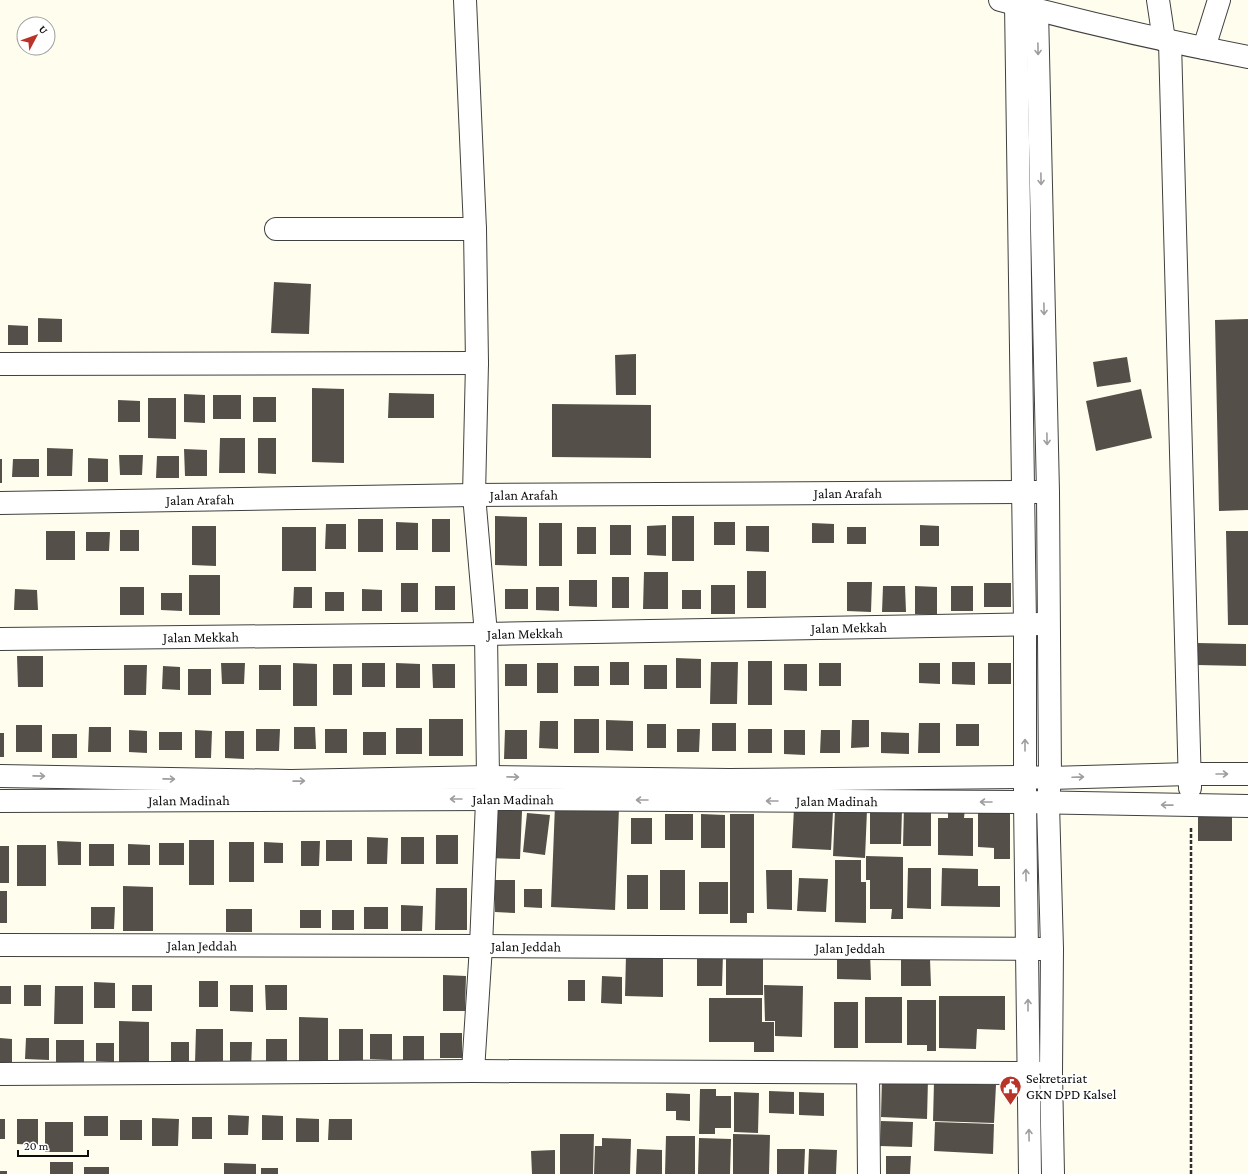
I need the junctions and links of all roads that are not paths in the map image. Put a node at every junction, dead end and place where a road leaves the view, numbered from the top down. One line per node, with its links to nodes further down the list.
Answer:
1 (465, 0): 10 (street)
2 (1158, 0): 6 (street)
3 (1219, 0): 7 (street)
4 (1008, 2): 5 (street); 13 (street)
5 (1037, 10): 6 (street); 14 (street, one-way to 14)
6 (1167, 41): 7 (street); 21 (street)
7 (1204, 48): 8 (street)
8 (1248, 57)
9 (276, 228): 10 (street)
10 (475, 229): 12 (street)
11 (0, 364): 12 (street)
12 (477, 364): 15 (street)
13 (1022, 492): 14 (street, Jalan Arafah); 15 (street, Jalan Arafah); 17 (street)
14 (1048, 492): 18 (street)
15 (474, 496): 16 (street, Jalan Arafah); 19 (street)
16 (0, 503)
17 (1025, 624): 18 (street, Jalan Mekkah); 19 (street, Jalan Mekkah); 25 (street, one-way to 17)
18 (1049, 624): 26 (street)
19 (486, 634): 20 (street, Jalan Mekkah); 24 (street)
20 (0, 639)
21 (1189, 774): 22 (street, Jalan Madinah, one-way to 22); 26 (street, Jalan Madinah, one-way to 21); 31 (street)
22 (1248, 774)
23 (0, 776): 24 (street, Jalan Madinah, one-way to 24)
24 (488, 777): 25 (street, Jalan Madinah, one-way to 25); 27 (street)
25 (1025, 777): 26 (street, Jalan Madinah); 29 (street)
26 (1050, 778): 30 (street)
27 (488, 799): 28 (street, Jalan Madinah, one-way to 28); 29 (street, Jalan Madinah, one-way to 27); 34 (street)
28 (0, 801)
29 (1025, 802): 30 (street, Jalan Madinah); 35 (street, one-way to 29)
30 (1048, 803): 31 (street, Jalan Madinah, one-way to 30); 36 (street)
31 (1191, 806): 32 (street, Jalan Madinah)
32 (1248, 806)
33 (0, 945): 34 (street, Jalan Jeddah)
34 (481, 946): 35 (street, Jalan Jeddah); 37 (street)
35 (1028, 948): 36 (street, Jalan Jeddah); 39 (street, one-way to 35)
36 (1052, 949): 40 (street)
37 (473, 1071): 38 (street); 41 (street)
38 (868, 1073): 39 (street); 42 (street)
39 (1028, 1073): 40 (street); 43 (street, one-way to 39)
40 (1051, 1073): 44 (street)
41 (0, 1074)
42 (869, 1174)
43 (1030, 1174)
44 (1053, 1174)

